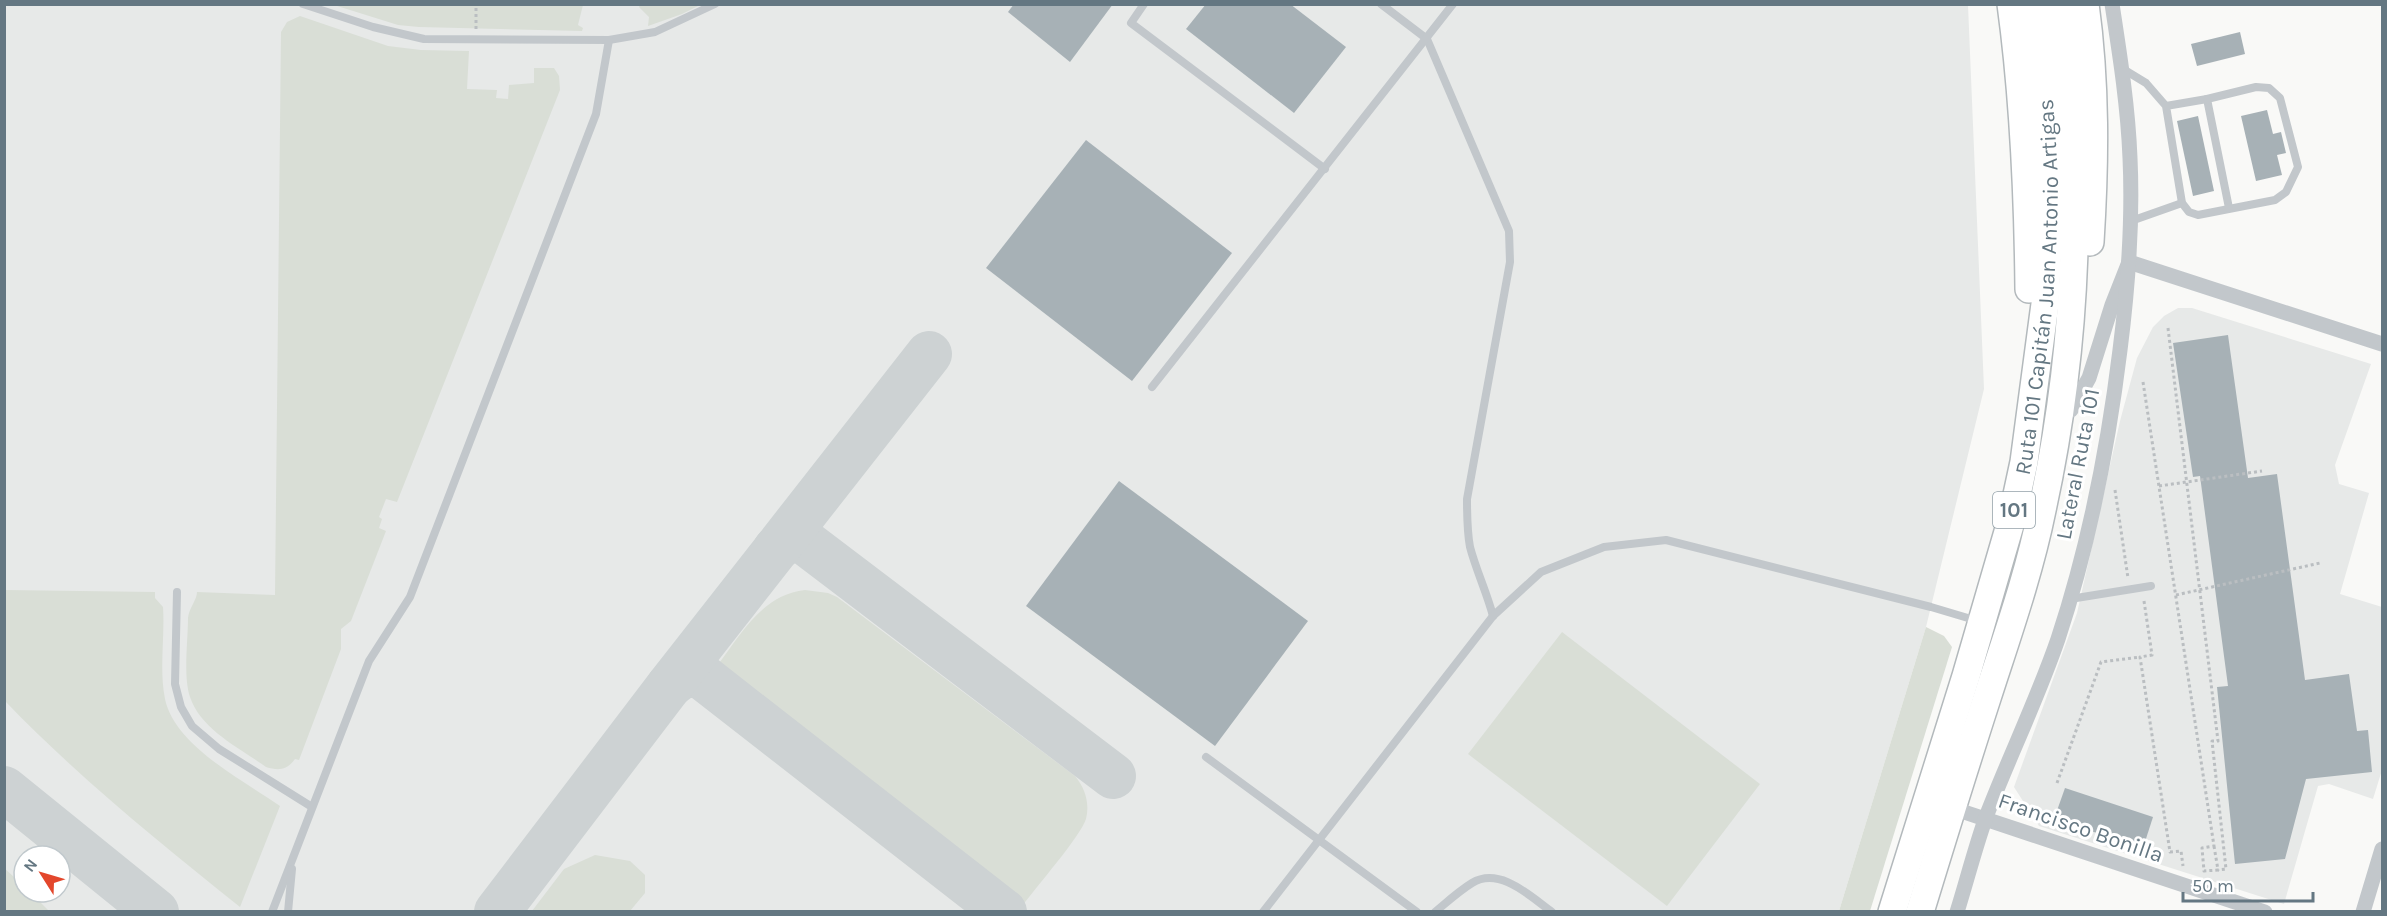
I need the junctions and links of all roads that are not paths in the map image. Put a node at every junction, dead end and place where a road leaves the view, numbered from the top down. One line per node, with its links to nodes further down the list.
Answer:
1 (303, 4): 12 (lane)
2 (715, 4): 12 (lane)
3 (1144, 4): 16 (lane)
4 (1381, 4): 11 (lane)
5 (1453, 4): 11 (lane)
6 (2011, 4): 21 (highway)
7 (2034, 4): 21 (highway, Ruta 101 Capitán Juan Antonio Artigas / 101)
8 (2059, 4): 25 (highway, Ruta 101 Capitán Juan Antonio Artigas / 101)
9 (2085, 4): 24 (highway)
10 (2112, 4): 13 (street, Lateral Ruta 101)
11 (1427, 39): 16 (lane); 29 (lane)
12 (609, 40): 32 (lane)
13 (2122, 68): 15 (lane); 19 (street, Lateral Ruta 101)
14 (2207, 99): 15 (lane); 18 (lane); 18 (lane)
15 (2166, 106): 17 (lane)
16 (1324, 169): 23 (lane)
17 (2182, 202): 18 (lane); 19 (lane)
18 (2229, 208)
19 (2131, 221): 20 (street, Lateral Ruta 101)
20 (2128, 262): 22 (street); 24 (street); 28 (street, Lateral Ruta 101)
21 (2041, 339): 30 (highway, Ruta 101 Capitán Juan Antonio Artigas / 101)
22 (2382, 344)
23 (1152, 387)
24 (2071, 410): 25 (highway)
25 (2054, 445): 33 (highway, Ruta 101 Capitán Juan Antonio Artigas / 101)
26 (2151, 586): 28 (lane)
27 (177, 592): 32 (lane)
28 (2070, 599): 34 (street, Lateral Ruta 101)
29 (1493, 616): 30 (lane); 35 (lane)
30 (1982, 622): 44 (highway, Ruta 101 Capitán Juan Antonio Artigas / 101)
31 (1206, 757): 35 (lane)
32 (312, 807): 37 (lane)
33 (1952, 808): 34 (street, Francisco Bonilla); 45 (highway, Ruta 101 Capitán Juan Antonio Artigas / 101)
34 (1986, 818): 46 (street, Lateral Ruta 101); 47 (street, Francisco Bonilla)
35 (1318, 840): 40 (lane); 41 (lane)
36 (2382, 849): 48 (street)
37 (293, 855): 38 (lane); 39 (lane)
38 (272, 912)
39 (288, 912)
40 (1263, 912)
41 (1417, 912)
42 (1435, 912): 43 (lane)
43 (1552, 912)
44 (1892, 912)
45 (1920, 912)
46 (1957, 912)
47 (2265, 912)
48 (2363, 912)

